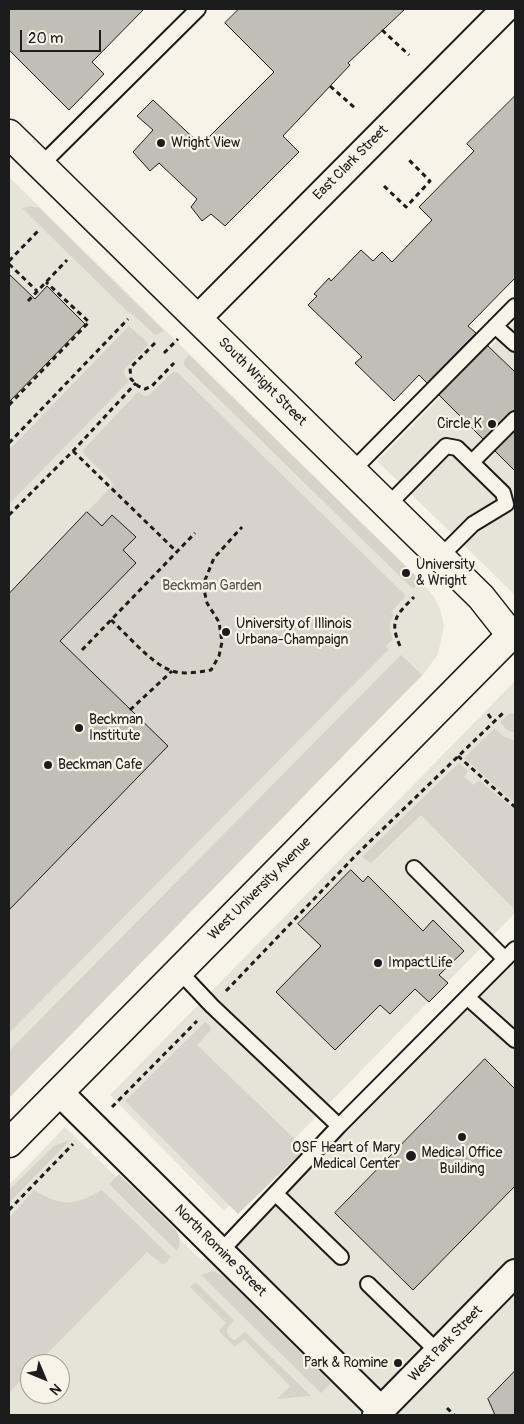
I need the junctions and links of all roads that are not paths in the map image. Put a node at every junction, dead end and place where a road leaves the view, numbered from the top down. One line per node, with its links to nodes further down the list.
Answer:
1 (198, 9): 4 (lane)
2 (505, 9): 6 (street, East Clark Street)
3 (9, 134): 4 (main road, South Wright Street)
4 (40, 166): 6 (main road, South Wright Street)
5 (515, 306): 7 (lane)
6 (198, 318): 11 (main road, South Wright Street)
7 (495, 326): 8 (lane); 11 (lane)
8 (515, 344)
9 (515, 420): 10 (lane)
10 (472, 462): 12 (lane); 13 (lane)
11 (352, 471): 12 (main road, South Wright Street)
12 (388, 505): 13 (main road, South Wright Street)
13 (440, 557): 14 (main road, South Wright Street)
14 (514, 635): 17 (main road, West University Avenue)
15 (414, 868): 16 (lane)
16 (510, 954): 18 (lane)
17 (179, 971): 20 (main road, West University Avenue); 21 (lane)
18 (468, 998): 19 (lane); 21 (lane)
19 (515, 1040)
20 (59, 1092): 22 (main road, West University Avenue); 24 (street, North Romine Street)
21 (339, 1126): 23 (lane)
22 (9, 1143)
23 (276, 1194): 24 (lane); 25 (lane)
24 (220, 1252): 29 (street, North Romine Street)
25 (341, 1257)
26 (515, 1273): 28 (street, West Park Street)
27 (368, 1284): 28 (lane)
28 (438, 1352): 29 (street, West Park Street)
29 (378, 1413)

